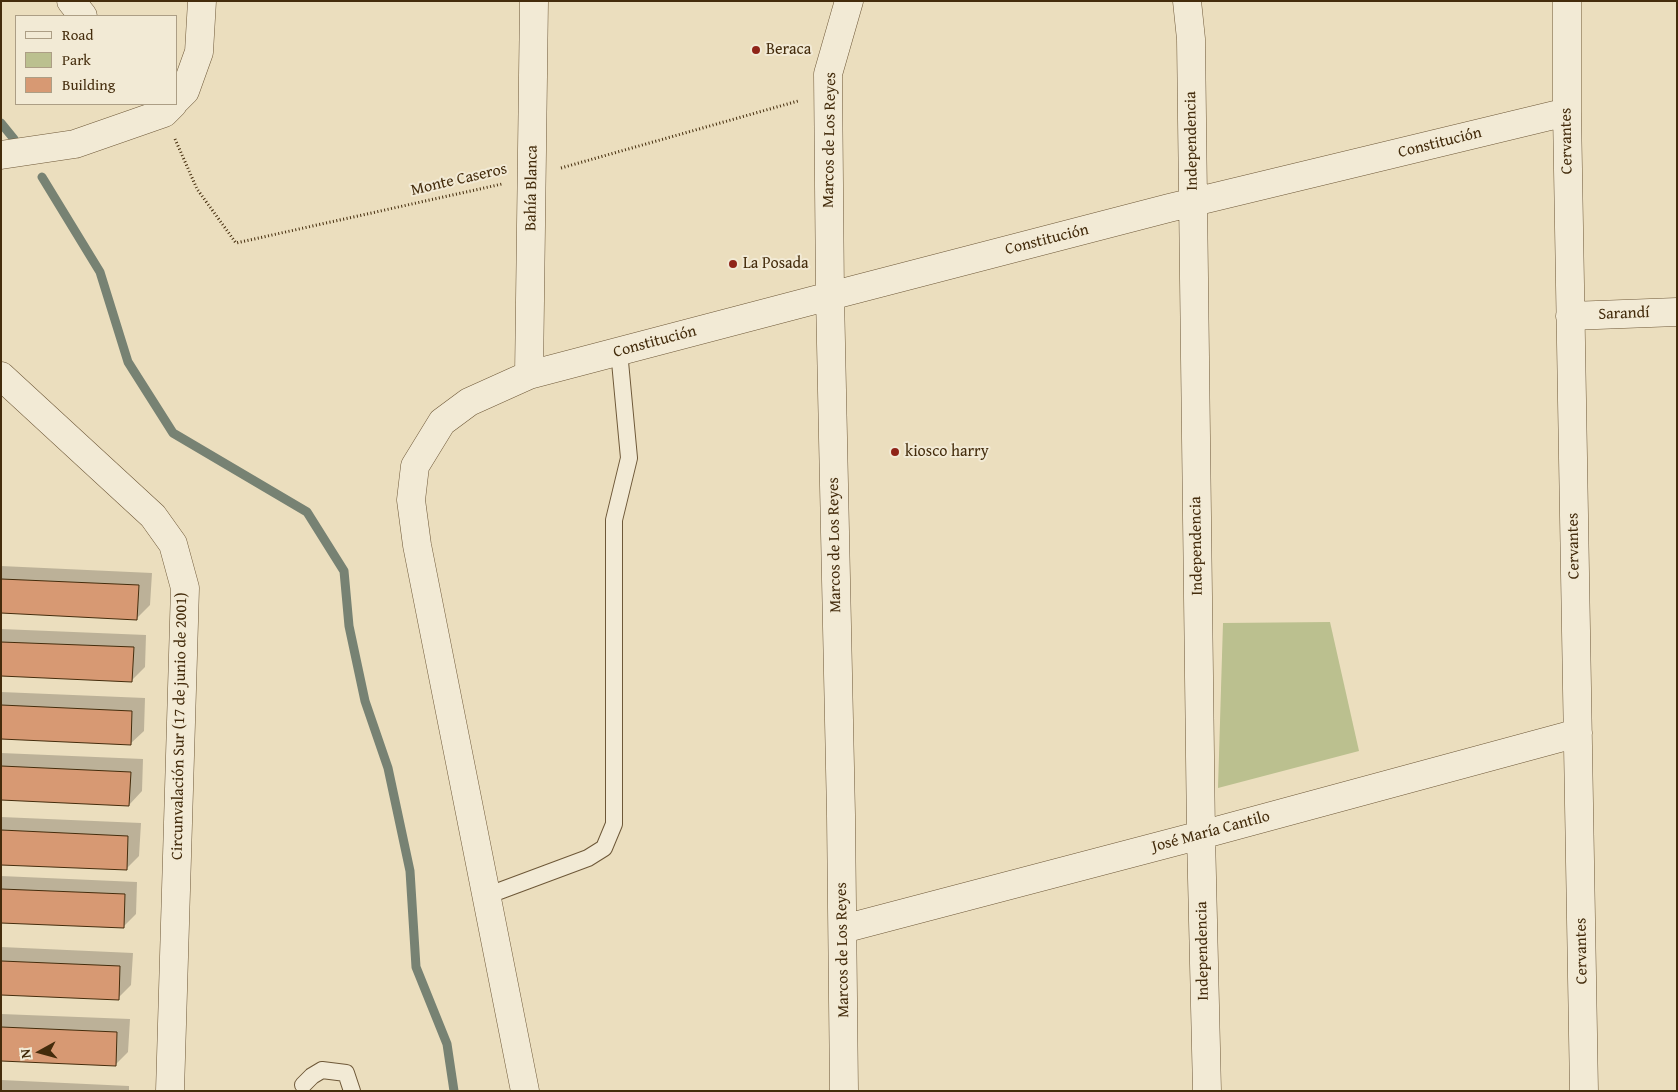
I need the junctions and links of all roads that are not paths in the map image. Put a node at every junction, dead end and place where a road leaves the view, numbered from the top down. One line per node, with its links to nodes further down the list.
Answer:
1 (71, 1): 7 (street)
2 (202, 1): 8 (street)
3 (534, 1): 17 (street, Bahía Blanca)
4 (849, 1): 13 (street, Marcos de Los Reyes)
5 (1187, 1): 12 (street, Independencia)
6 (1567, 1): 10 (street, Cervantes)
7 (82, 15)
8 (178, 97)
9 (168, 105): 11 (street)
10 (1567, 112): 12 (street, Constitución); 15 (street, Cervantes)
11 (1, 155)
12 (1193, 202): 13 (street, Constitución); 20 (street, Independencia)
13 (830, 296): 16 (street, Constitución); 22 (street, Marcos de Los Reyes)
14 (1677, 312): 15 (street, Sarandí)
15 (1570, 316): 19 (street, Cervantes)
16 (619, 352): 17 (street, Constitución); 21 (lane)
17 (529, 375): 21 (street, Constitución)
18 (1, 376): 24 (street, Circunvalación Sur (17 de junio de 2001))
19 (1578, 733): 20 (street, José María Cantilo); 29 (street, Cervantes)
20 (1201, 835): 22 (street, José María Cantilo); 28 (street, Independencia)
21 (486, 896): 26 (street, Constitución)
22 (843, 929): 27 (street, Marcos de Los Reyes)
23 (303, 1085): 25 (lane)
24 (170, 1091)
25 (352, 1091)
26 (525, 1091)
27 (844, 1091)
28 (1207, 1091)
29 (1584, 1091)

